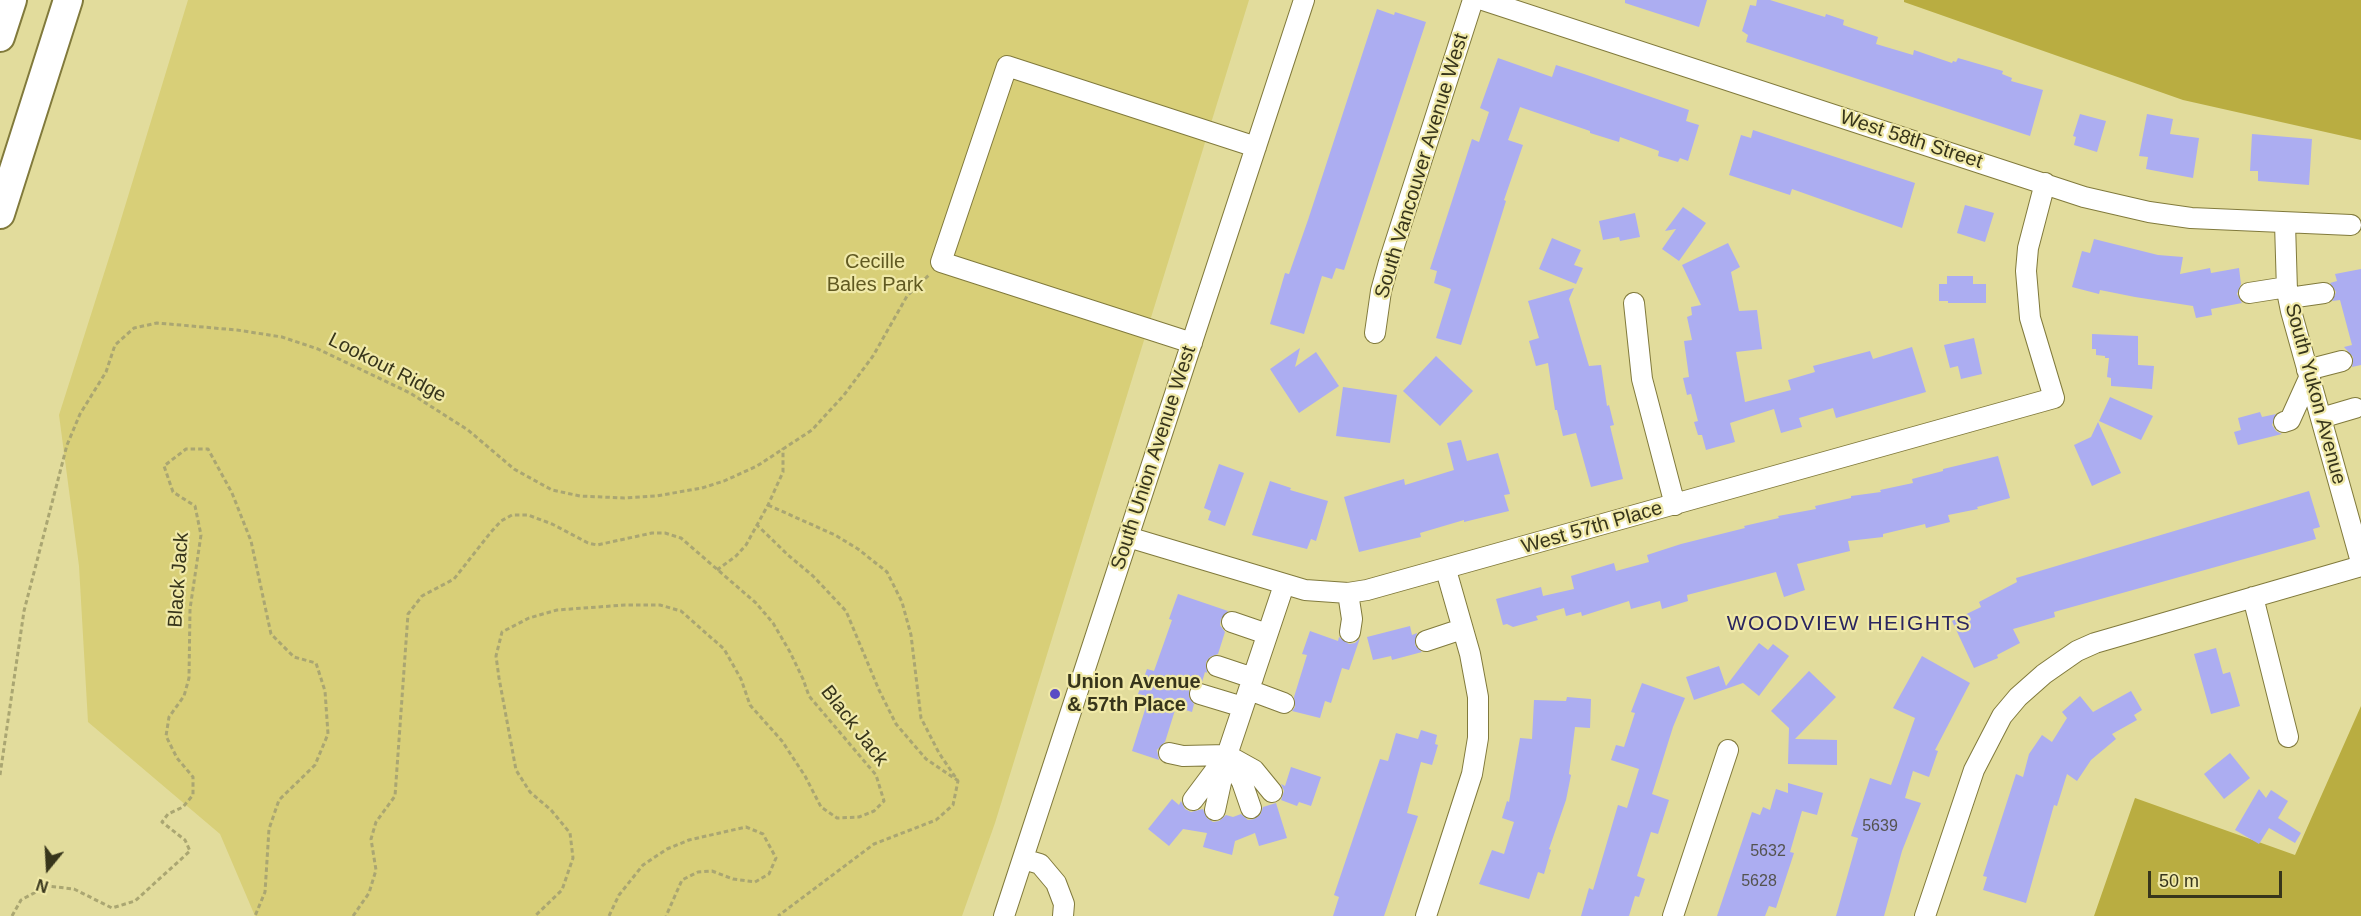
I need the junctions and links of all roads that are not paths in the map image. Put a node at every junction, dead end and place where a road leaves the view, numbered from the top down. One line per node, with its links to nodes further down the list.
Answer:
1 (12, 0): 6 (highway)
2 (68, 0): 9 (highway)
3 (1304, 0): 7 (street, South Union Avenue West)
4 (1473, 0): 16 (street, South Vancouver Avenue West)
5 (1483, 0): 8 (street, West 58th Street)
6 (0, 37)
7 (1256, 147): 17 (street, South Union Avenue West); 17 (street)
8 (2045, 183): 10 (street, West 58th Street); 23 (street, West 57th Place)
9 (0, 214)
10 (2285, 223): 11 (street, West 58th Street); 14 (street, South Yukon Avenue)
11 (2351, 225)
12 (2324, 292): 14 (street)
13 (2248, 293): 14 (street)
14 (2288, 293): 19 (street, South Yukon Avenue)
15 (1634, 303): 23 (street)
16 (1376, 333)
17 (1192, 343): 24 (street, South Union Avenue West)
18 (2342, 361): 19 (street)
19 (2308, 374): 21 (street, South Yukon Avenue); 22 (street)
20 (2355, 408): 21 (street)
21 (2321, 418): 25 (street, South Yukon Avenue)
22 (2284, 422)
23 (1675, 504): 26 (street, West 57th Place)
24 (1128, 537): 27 (street, West 57th Place); 47 (street, South Union Avenue West)
25 (2361, 564): 29 (street)
26 (1446, 570): 28 (street, West 57th Place); 31 (street)
27 (1284, 585): 28 (street, West 57th Place); 33 (street)
28 (1348, 593): 32 (street)
29 (2253, 597): 39 (street); 52 (street)
30 (1232, 622): 33 (street)
31 (1462, 629): 34 (street); 50 (street)
32 (1350, 632)
33 (1267, 634): 36 (street)
34 (1426, 641)
35 (1217, 666): 36 (street)
36 (1248, 692): 37 (street); 38 (street); 42 (street)
37 (1200, 694)
38 (1284, 703)
39 (2288, 737)
40 (1728, 750): 51 (street)
41 (1169, 753): 42 (street)
42 (1227, 755): 43 (street); 44 (street); 45 (street); 46 (street)
43 (1272, 792)
44 (1193, 800)
45 (1251, 808)
46 (1215, 810)
47 (1023, 859): 48 (street, South Union Avenue West); 49 (street)
48 (1004, 916)
49 (1063, 916)
50 (1426, 916)
51 (1673, 916)
52 (1925, 916)

